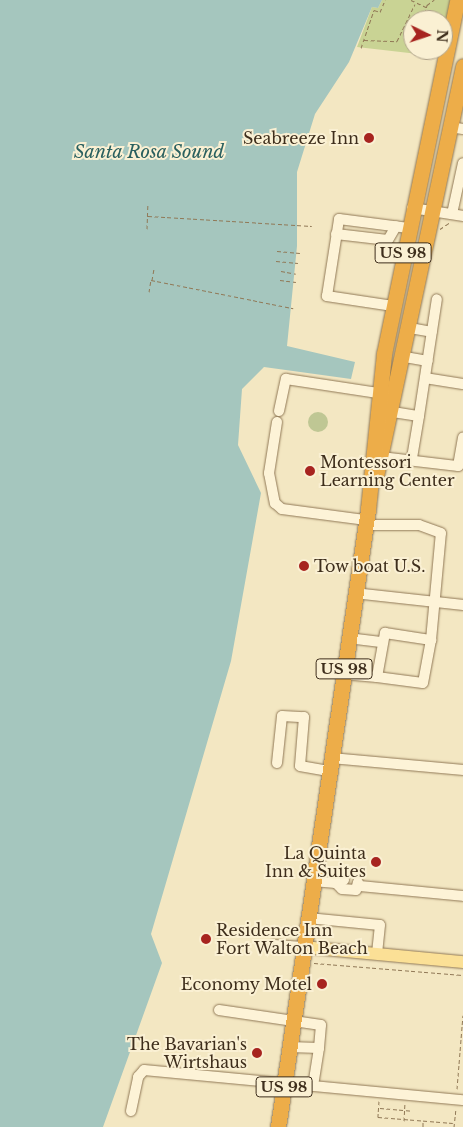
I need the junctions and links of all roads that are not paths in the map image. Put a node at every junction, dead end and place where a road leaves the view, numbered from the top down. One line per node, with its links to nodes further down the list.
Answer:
1 (457, 0): 2 (highway, US 98)
2 (453, 19)
3 (444, 60): 7 (highway, US 98)
4 (463, 66): 5 (highway, US 98)
5 (457, 128): 8 (highway, US 98)
6 (463, 163): 10 (street)
7 (412, 208): 8 (street); 11 (highway, US 98)
8 (432, 211): 10 (street); 15 (highway, US 98)
9 (463, 216): 10 (street)
10 (452, 218)
11 (402, 227): 12 (street); 12 (street); 14 (highway, US 98)
12 (336, 234): 14 (street)
13 (437, 299): 16 (street)
14 (393, 306): 21 (highway, US 98)
15 (410, 328): 16 (street); 17 (highway, US 98)
16 (432, 332): 18 (street)
17 (405, 357): 18 (street); 23 (highway, US 98)
18 (428, 361): 19 (street)
19 (425, 378): 20 (street); 24 (street)
20 (463, 384)
21 (378, 393): 22 (street); 29 (highway, US 98)
22 (279, 411)
23 (393, 412): 24 (street); 27 (highway, US 98)
24 (419, 416): 28 (street)
25 (277, 422): 29 (street)
26 (463, 437): 28 (street)
27 (381, 457): 28 (street); 29 (highway, US 98)
28 (412, 458)
29 (366, 518): 30 (highway, US 98); 31 (street)
30 (354, 593): 31 (street); 33 (highway, US 98)
31 (437, 602): 32 (street); 34 (street)
32 (463, 605)
33 (348, 638): 35 (street); 36 (highway, US 98)
34 (431, 640): 35 (street); 37 (street)
35 (383, 642): 37 (street)
36 (343, 674): 37 (street); 39 (highway, US 98)
37 (376, 677)
38 (277, 763): 39 (street)
39 (330, 764): 40 (street); 41 (highway, US 98)
40 (463, 770)
41 (313, 881): 42 (street); 43 (highway, US 98)
42 (463, 896)
43 (308, 918): 45 (highway, US 98); 46 (street)
44 (274, 945): 45 (street)
45 (302, 954): 46 (main road); 49 (highway, US 98)
46 (377, 954): 47 (main road)
47 (463, 962)
48 (219, 1010): 49 (street)
49 (293, 1023): 50 (highway, US 98); 51 (street)
50 (289, 1047): 51 (street); 52 (highway, US 98)
51 (318, 1048): 53 (street)
52 (284, 1083): 53 (street); 55 (street); 56 (highway, US 98)
53 (313, 1086): 54 (street)
54 (460, 1099)
55 (131, 1111)
56 (278, 1127)

